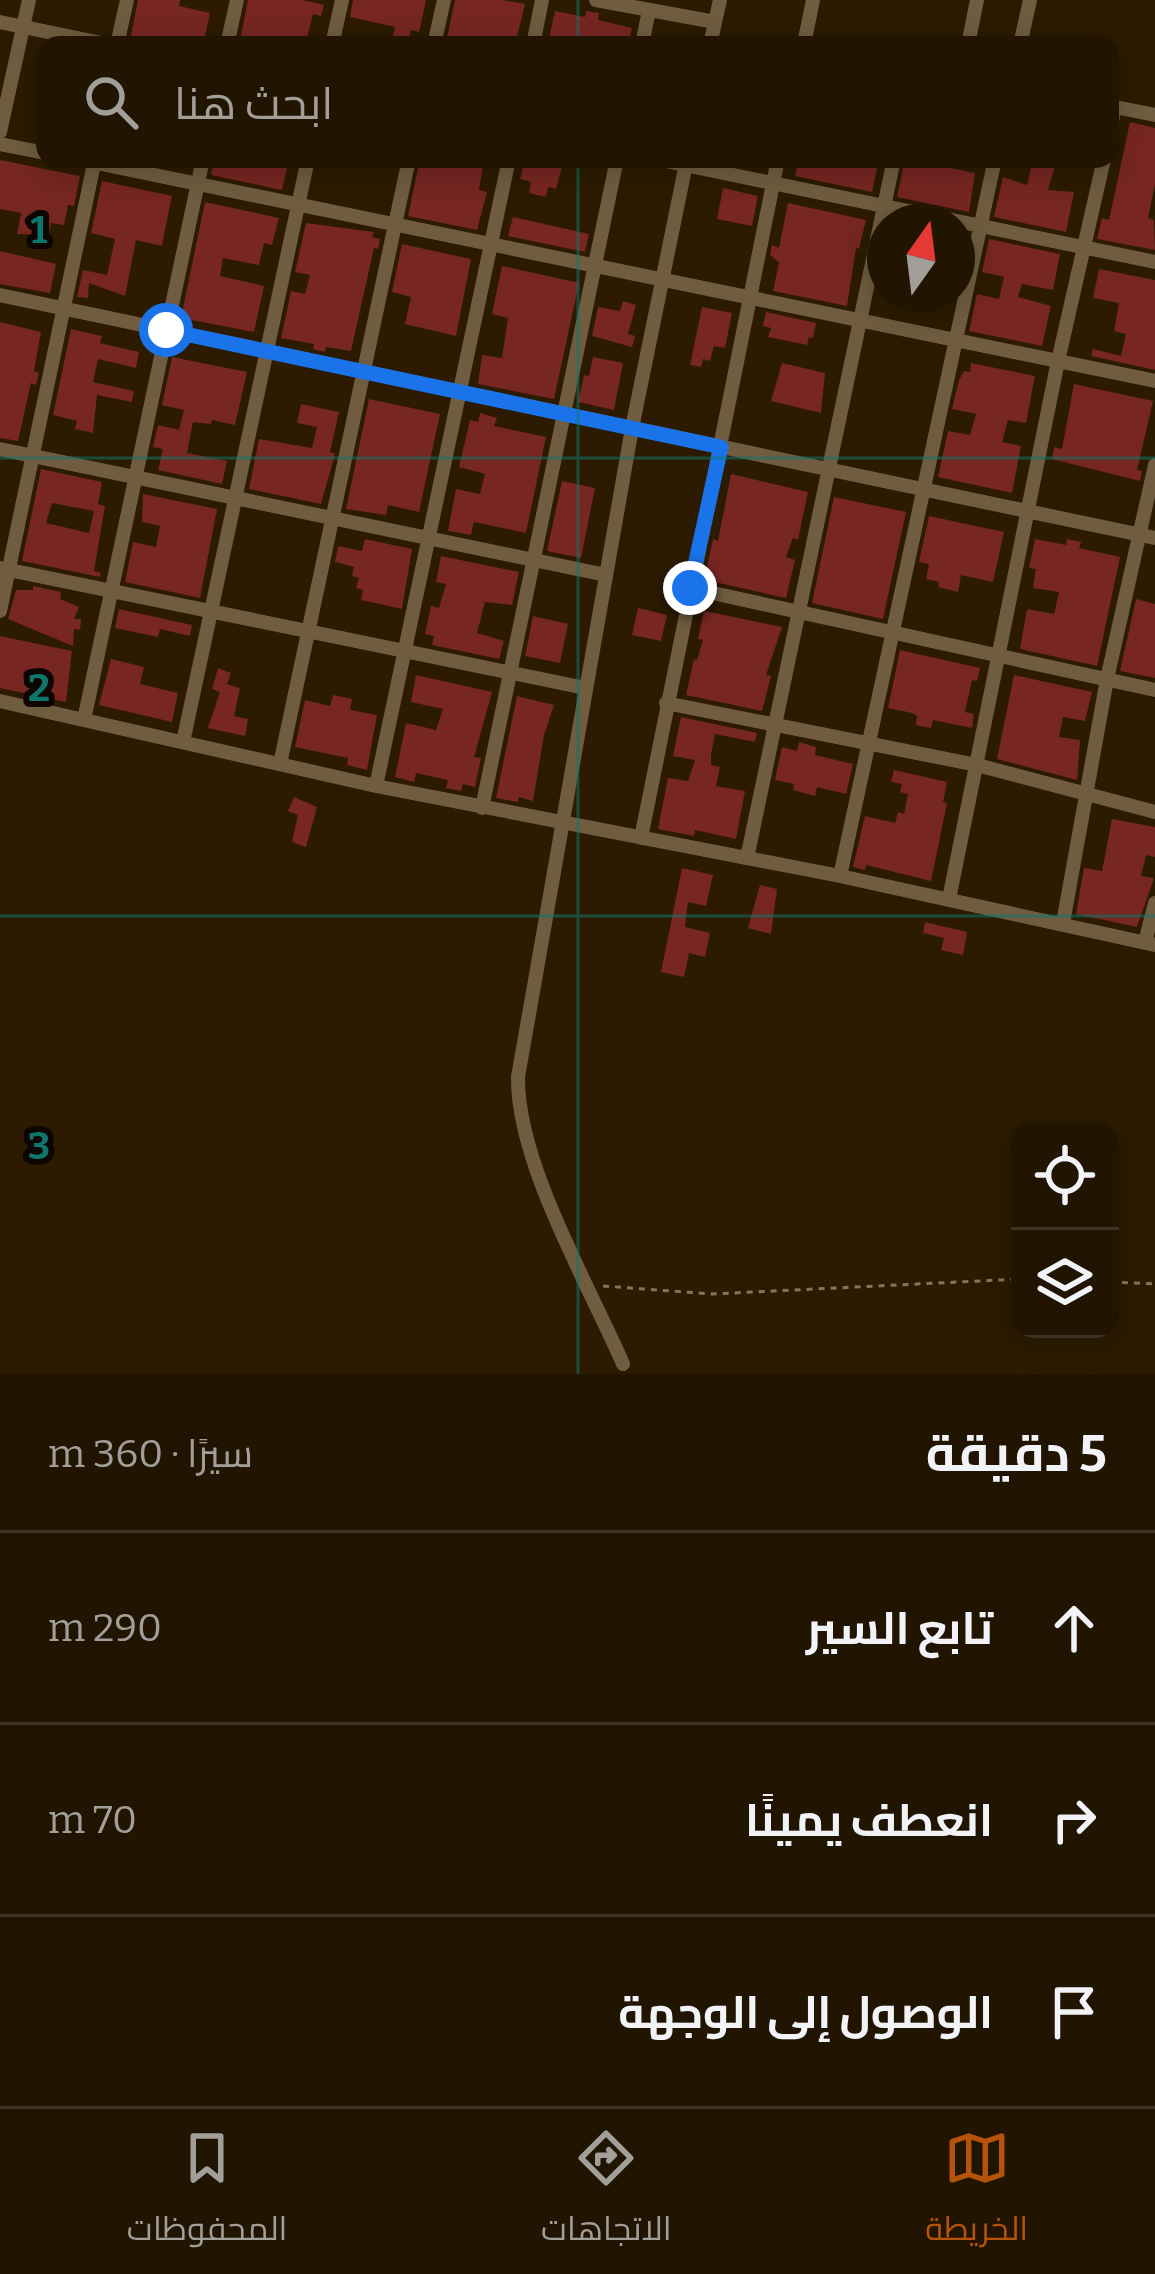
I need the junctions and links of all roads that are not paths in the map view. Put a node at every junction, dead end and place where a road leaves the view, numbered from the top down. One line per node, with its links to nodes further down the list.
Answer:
1 (29, 0): 15 (street)
2 (127, 0): 17 (street)
3 (237, 0): 18 (street)
4 (342, 0): 19 (street)
5 (444, 0): 20 (street)
6 (542, 0): 21 (street)
7 (596, 0): 12 (street)
8 (720, 0): 14 (street)
9 (813, 0): 24 (street)
10 (977, 0): 25 (street)
11 (1030, 0): 26 (street)
12 (649, 10): 14 (street); 22 (street)
13 (0, 22): 15 (street)
14 (715, 22): 23 (street)
15 (23, 27): 16 (street); 29 (street)
16 (68, 36)
17 (117, 36)
18 (229, 36)
19 (334, 36)
20 (436, 36)
21 (534, 36)
22 (644, 36)
23 (712, 36)
24 (807, 36)
25 (970, 36)
26 (1022, 36)
27 (1119, 107): 28 (street)
28 (1155, 115)
29 (0, 132)
30 (0, 144): 31 (street)
31 (36, 151)
32 (93, 168): 61 (street)
33 (126, 168): 46 (street)
34 (201, 168): 46 (street)
35 (306, 168): 47 (street)
36 (407, 168): 51 (street)
37 (506, 168): 53 (street)
38 (615, 168): 56 (street)
39 (685, 168): 57 (street)
40 (709, 168): 45 (street)
41 (776, 168): 45 (street)
42 (892, 168): 49 (street)
43 (993, 168): 52 (street)
44 (1102, 168): 54 (street)
45 (773, 182): 48 (street); 60 (street)
46 (198, 184): 47 (street); 63 (street)
47 (298, 204): 51 (street); 65 (street)
48 (875, 204)
49 (884, 204)
50 (975, 225): 52 (street)
51 (396, 226): 53 (street); 67 (street)
52 (981, 226): 54 (street); 64 (street)
53 (490, 247): 56 (street); 69 (street)
54 (1084, 248): 55 (street); 66 (street)
55 (1155, 262)
56 (593, 264): 57 (street); 70 (street)
57 (662, 278): 60 (street); 71 (street)
58 (867, 290): 62 (street)
59 (0, 295): 61 (street)
60 (751, 296): 62 (street); 72 (street)
61 (62, 308): 63 (street); 74 (street)
62 (861, 320): 64 (street); 76 (street)
63 (166, 330): 65 (street); 77 (street)
64 (958, 340): 66 (street); 78 (street)
65 (268, 351): 67 (street); 79 (street)
66 (1058, 361): 68 (street); 80 (street)
67 (366, 373): 69 (street); 81 (street)
68 (1155, 381)
69 (462, 393): 70 (street); 83 (street)
70 (564, 415): 71 (street); 84 (street)
71 (632, 428): 72 (street); 86 (street)
72 (721, 447): 76 (street); 87 (street)
73 (0, 449): 74 (street)
74 (30, 456): 77 (street); 85 (street)
75 (1155, 465): 82 (street)
76 (830, 470): 78 (street); 90 (street)
77 (136, 476): 79 (street); 88 (street)
78 (925, 490): 80 (street); 92 (street)
79 (237, 496): 81 (street); 91 (street)
80 (1027, 511): 82 (street); 95 (street)
81 (335, 518): 83 (street); 93 (street)
82 (1147, 536): 97 (street)
83 (429, 537): 84 (street); 94 (street)
84 (534, 559): 86 (street); 96 (street)
85 (4, 569): 88 (street); 89 (street)
86 (606, 574): 98 (street)
87 (690, 588): 90 (street); 101 (street)
88 (112, 592): 91 (street); 102 (street)
89 (0, 611)
90 (797, 611): 92 (street); 103 (street)
91 (212, 614): 93 (street); 104 (street)
92 (894, 632): 95 (street); 105 (street)
93 (309, 633): 94 (street); 106 (street)
94 (406, 651): 96 (street); 108 (street)
95 (998, 656): 97 (street); 107 (street)
96 (512, 673): 98 (street); 110 (street)
97 (1107, 679): 99 (street); 109 (street)
98 (585, 688): 112 (street)
99 (1155, 690)
100 (0, 701): 102 (street)
101 (667, 703): 103 (street); 113 (street)
102 (84, 720): 104 (street)
103 (775, 724): 105 (street); 114 (street)
104 (183, 742): 106 (street)
105 (866, 745): 107 (street); 115 (street)
106 (280, 764): 108 (street)
107 (977, 766): 109 (street); 116 (street)
108 (376, 786): 110 (street)
109 (1087, 794): 111 (street); 118 (street)
110 (482, 808): 112 (street)
111 (1155, 812)
112 (563, 824): 113 (street); 120 (street)
113 (640, 838): 114 (street)
114 (747, 858): 115 (street)
115 (840, 876): 116 (street)
116 (949, 899): 118 (street)
117 (1155, 903): 119 (street)
118 (1063, 923): 119 (street)
119 (1150, 944)
120 (623, 1364)

